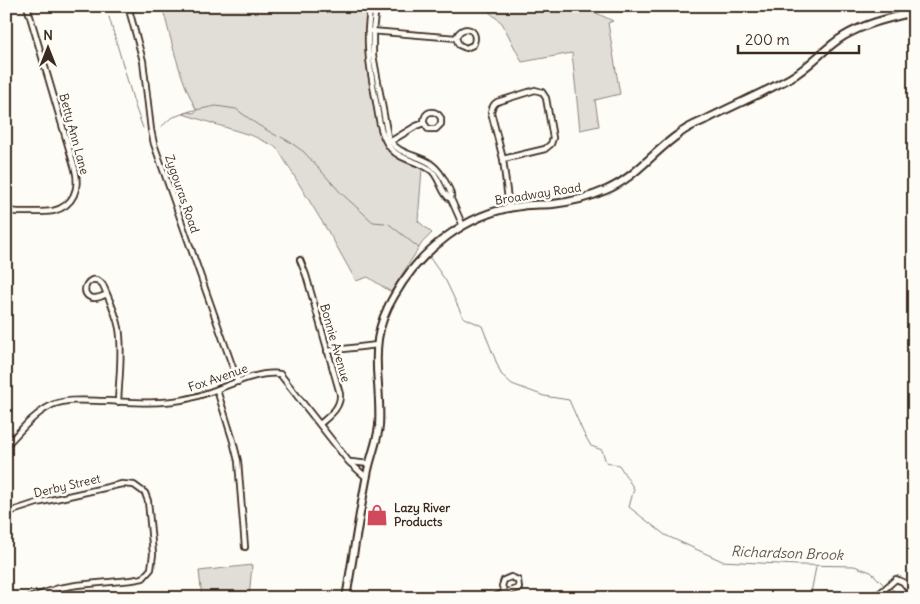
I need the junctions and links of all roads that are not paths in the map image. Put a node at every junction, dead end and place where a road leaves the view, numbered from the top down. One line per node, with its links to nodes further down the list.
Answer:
1 (27, 6): 12 (street, Betty Ann Lane)
2 (128, 6): 18 (street, Zygouras Road)
3 (371, 6): 6 (street)
4 (376, 6): 6 (street)
5 (914, 12): 11 (main road, Broadway Road)
6 (370, 31): 7 (street); 9 (street)
7 (456, 38): 7 (street)
8 (424, 123): 8 (street); 9 (street)
9 (389, 143): 13 (street)
10 (503, 159): 10 (street); 11 (street)
11 (509, 208): 13 (main road, Broadway Road)
12 (6, 210)
13 (462, 226): 16 (main road, Broadway Road)
14 (300, 260): 17 (street, Bonnie Avenue)
15 (107, 294): 15 (street); 20 (street)
16 (376, 345): 17 (street); 24 (main road, Broadway Road)
17 (327, 351): 21 (street, Bonnie Avenue)
18 (238, 382): 19 (street, Fox Avenue); 21 (street, Fox Avenue)
19 (217, 390): 20 (street, Fox Avenue); 27 (street)
20 (118, 402): 22 (street, Fox Avenue)
21 (320, 424): 23 (street, Fox Avenue)
22 (6, 446)
23 (350, 462): 24 (street); 25 (street, Fox Avenue)
24 (370, 464): 25 (main road, Broadway Road)
25 (367, 478): 31 (main road, Broadway Road)
26 (6, 513): 30 (street, Derby Street)
27 (245, 547)
28 (505, 593): 32 (street)
29 (914, 596): 33 (street)
30 (29, 598)
31 (346, 598)
32 (490, 598)
33 (865, 598)

